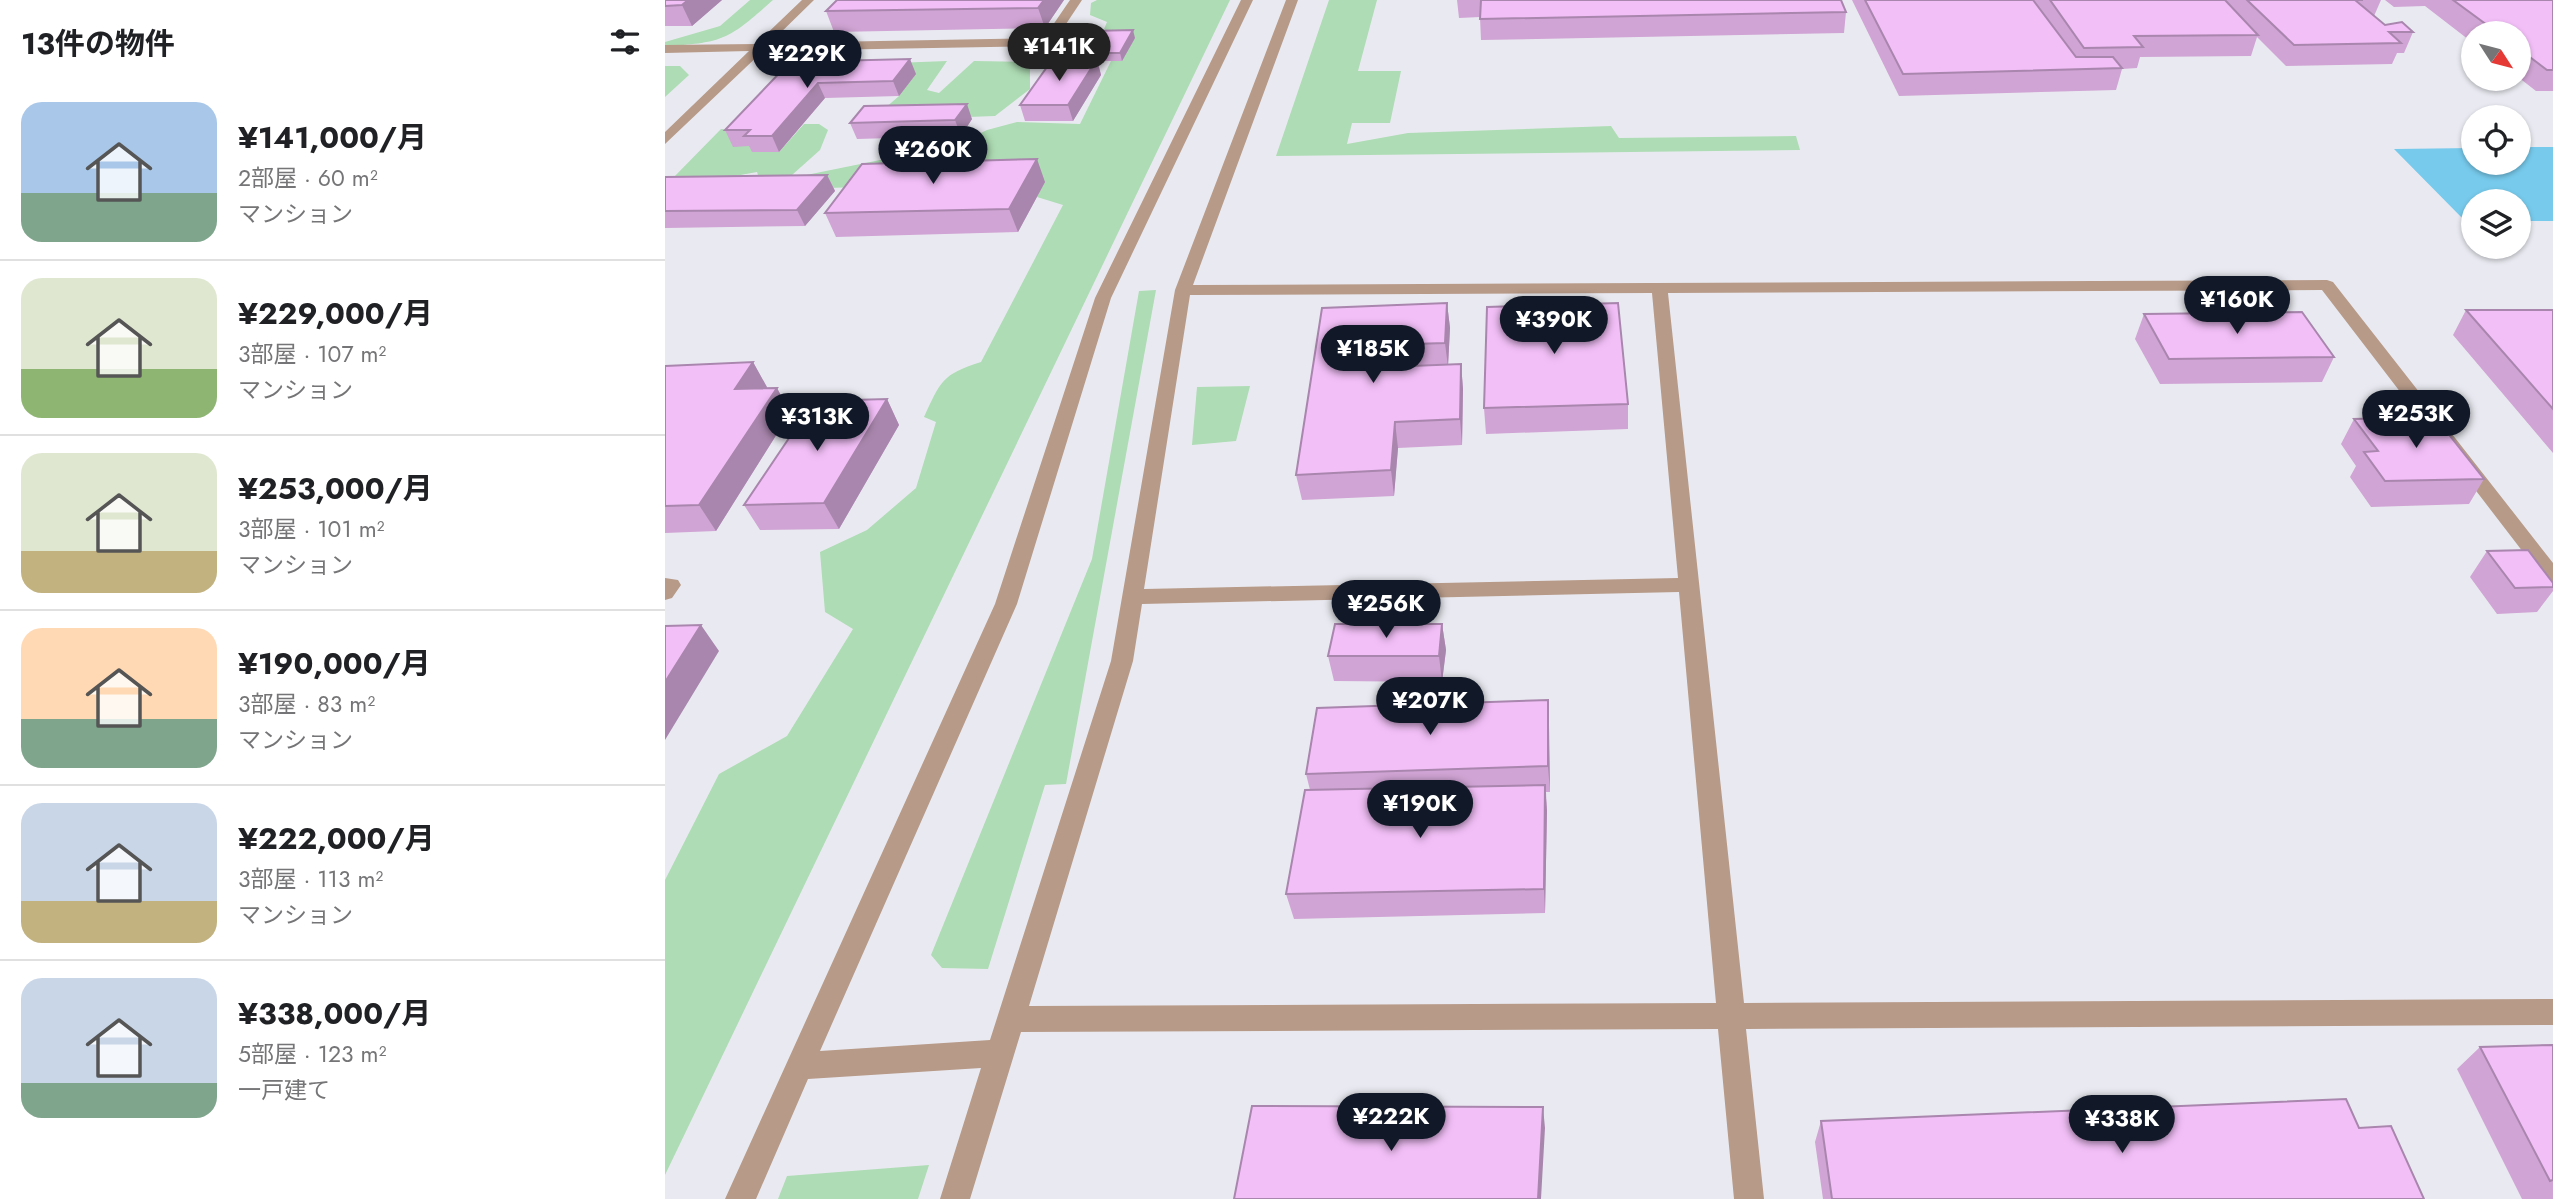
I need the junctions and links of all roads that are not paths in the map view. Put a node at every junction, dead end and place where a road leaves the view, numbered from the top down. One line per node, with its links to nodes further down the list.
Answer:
1 (808, 0): 5 (lane)
2 (1076, 0): 5 (lane)
3 (1247, 0): 19 (lane)
4 (1292, 0): 9 (lane)
5 (758, 47): 6 (lane); 7 (lane)
6 (665, 49)
7 (665, 140)
8 (1660, 288): 9 (lane); 10 (lane); 12 (lane)
9 (1182, 290): 14 (lane)
10 (2553, 577)
11 (665, 585): 13 (lane)
12 (1690, 586): 14 (lane); 16 (lane)
13 (665, 593)
14 (1132, 597): 17 (lane)
15 (2553, 1012): 16 (lane)
16 (1731, 1016): 17 (lane); 22 (lane)
17 (1011, 1019): 18 (lane)
18 (1000, 1053): 19 (lane); 21 (lane)
19 (799, 1066): 20 (lane)
20 (740, 1199)
21 (955, 1199)
22 (1749, 1199)

